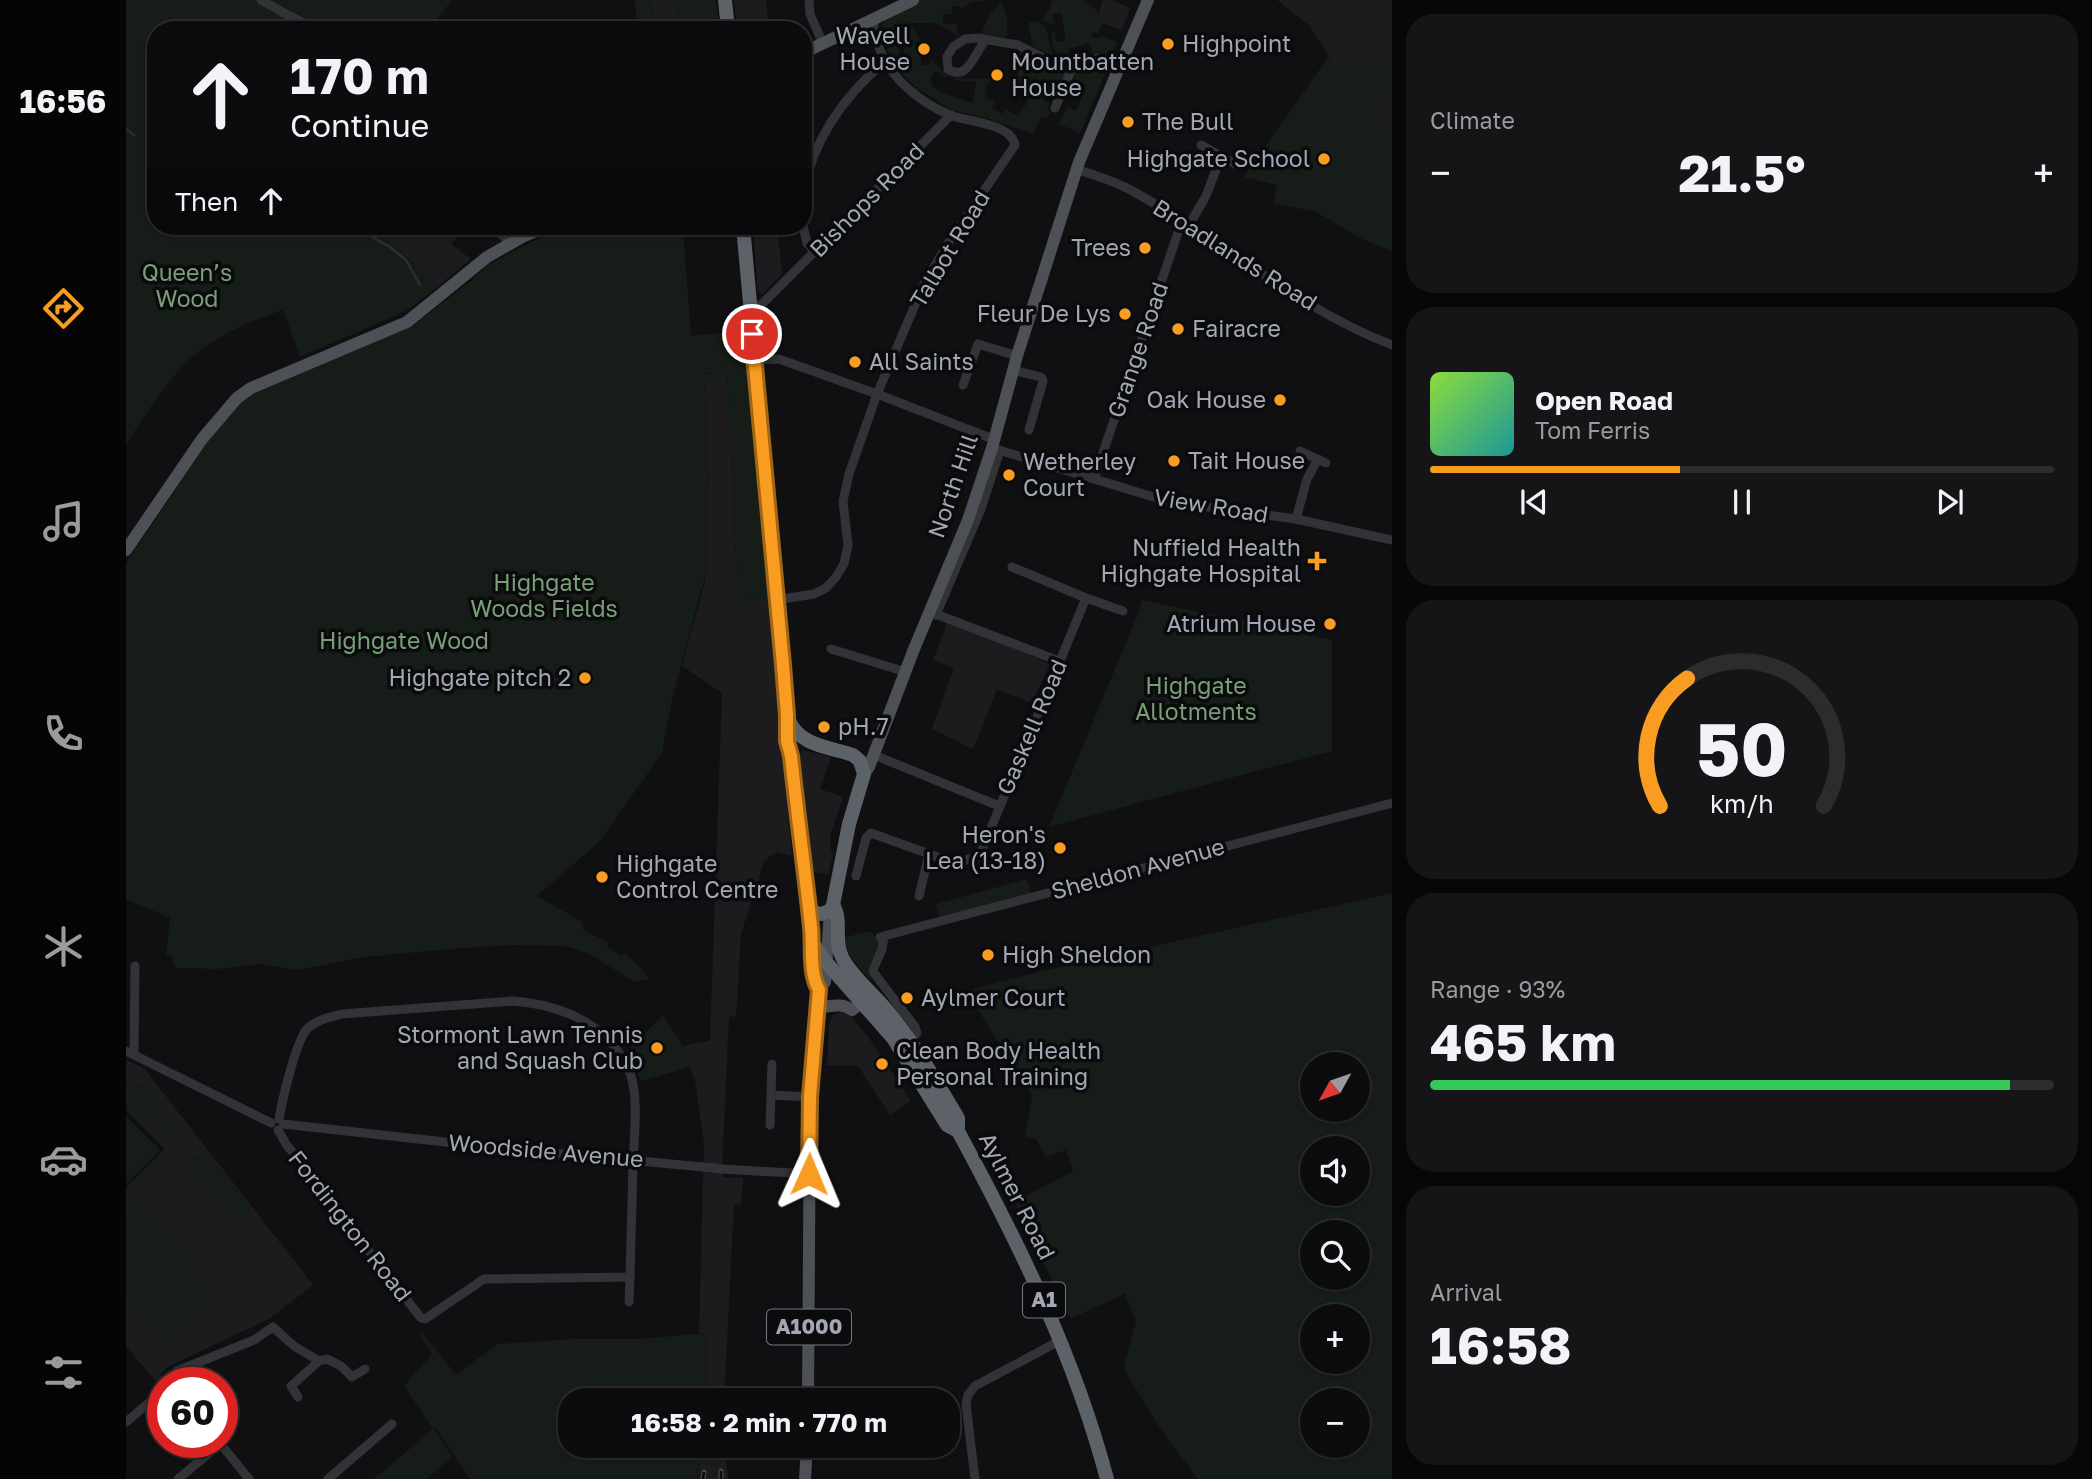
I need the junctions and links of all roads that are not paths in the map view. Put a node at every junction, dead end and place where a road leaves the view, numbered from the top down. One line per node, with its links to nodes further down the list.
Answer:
1 (261, 0): 7 (street)
2 (725, 0): 8 (highway)
3 (809, 0): 10 (street)
4 (913, 0): 6 (main road)
5 (1148, 0): 13 (main road, North Hill)
6 (880, 17): 10 (main road); 12 (street)
7 (300, 21)
8 (727, 21)
9 (986, 40): 9 (street); 14 (street)
10 (823, 44): 11 (main road)
11 (812, 49)
12 (884, 61): 16 (street); 19 (street)
13 (1120, 62): 14 (street); 21 (main road, North Hill)
14 (1072, 68): 15 (street)
15 (1055, 108)
16 (951, 116): 28 (street, Bishops Road); 35 (street, Talbot Road)
17 (1201, 145): 18 (street)
18 (1222, 157): 20 (street); 22 (street, Grange Road)
19 (812, 160)
20 (1237, 165)
21 (1076, 169): 22 (street, Broadlands Road); 31 (main road, North Hill)
22 (1186, 223): 30 (street, Broadlands Road); 39 (street, Grange Road)
23 (502, 235): 27 (street)
24 (516, 235): 27 (main road)
25 (744, 235): 29 (highway, A1)
26 (805, 235): 28 (street)
27 (509, 244): 42 (main road)
28 (815, 252): 29 (street, Bishops Road)
29 (750, 308): 32 (highway, A1)
30 (1392, 345)
31 (1017, 356): 33 (main road, North Hill); 34 (street)
32 (754, 360): 35 (street, View Road); 45 (highway, A1)
33 (1013, 370): 36 (street); 37 (main road, North Hill)
34 (963, 385)
35 (877, 394): 37 (street, View Road); 45 (street, Talbot Road)
36 (1029, 430)
37 (995, 446): 39 (street, View Road); 47 (main road, North Hill)
38 (1300, 451): 40 (street)
39 (1094, 479): 40 (street, View Road)
40 (1296, 519): 41 (street, View Road)
41 (1392, 540)
42 (126, 550)
43 (1012, 567): 44 (street)
44 (1086, 598): 46 (street); 49 (street, Gaskell Road)
45 (776, 600): 51 (highway, A1)
46 (1124, 611)
47 (933, 613): 49 (street); 50 (main road, North Hill)
48 (831, 649): 50 (street)
49 (1059, 661): 56 (street, Gaskell Road)
50 (905, 672): 53 (main road, North Hill)
51 (787, 715): 52 (highway); 54 (highway, A1)
52 (809, 742): 53 (highway); 54 (highway)
53 (864, 754): 56 (street); 60 (highway, A1)
54 (791, 756): 61 (highway, A1)
55 (1392, 803): 68 (street, Sheldon Avenue)
56 (999, 806): 57 (street, Gaskell Road)
57 (929, 854): 58 (street); 59 (street)
58 (856, 876)
59 (919, 897)
60 (832, 908): 61 (highway); 63 (main road, A1000); 68 (highway, Aylmer Road / A1)
61 (809, 911): 62 (highway, A1)
62 (812, 942): 63 (highway, A1); 65 (main road, A1000)
63 (825, 961): 65 (main road, A1000); 66 (highway, Aylmer Road / A1)
64 (135, 966): 69 (street)
65 (819, 990): 67 (main road, A1000)
66 (861, 1003): 67 (main road); 75 (highway, Aylmer Road / A1)
67 (818, 1007): 72 (main road, A1000)
68 (909, 1040): 75 (highway, Aylmer Road / A1)
69 (130, 1053): 73 (street, Woodside Avenue)
70 (772, 1064): 71 (street)
71 (772, 1095): 72 (street); 74 (street)
72 (810, 1097): 77 (main road, A1000)
73 (278, 1124): 76 (street, Woodside Avenue); 76 (street); 78 (street, Fordington Road)
74 (770, 1125)
75 (958, 1131): 80 (highway, Aylmer Road / A1)
76 (633, 1159): 77 (street, Woodside Avenue, bridge); 78 (street)
77 (809, 1174): 84 (main road, A1000)
78 (630, 1277): 79 (street)
79 (629, 1303)
80 (1061, 1340): 96 (street); 97 (highway, Aylmer Road / A1)
81 (319, 1362): 82 (street); 83 (street); 85 (street)
82 (187, 1367)
83 (365, 1369)
84 (808, 1388)
85 (298, 1397)
86 (147, 1404): 87 (street)
87 (126, 1422)
88 (392, 1424): 94 (street)
89 (202, 1458): 92 (street)
90 (232, 1458): 93 (street)
91 (806, 1458): 95 (main road)
92 (178, 1479)
93 (249, 1479)
94 (328, 1479)
95 (805, 1479)
96 (975, 1479)
97 (1107, 1479)

